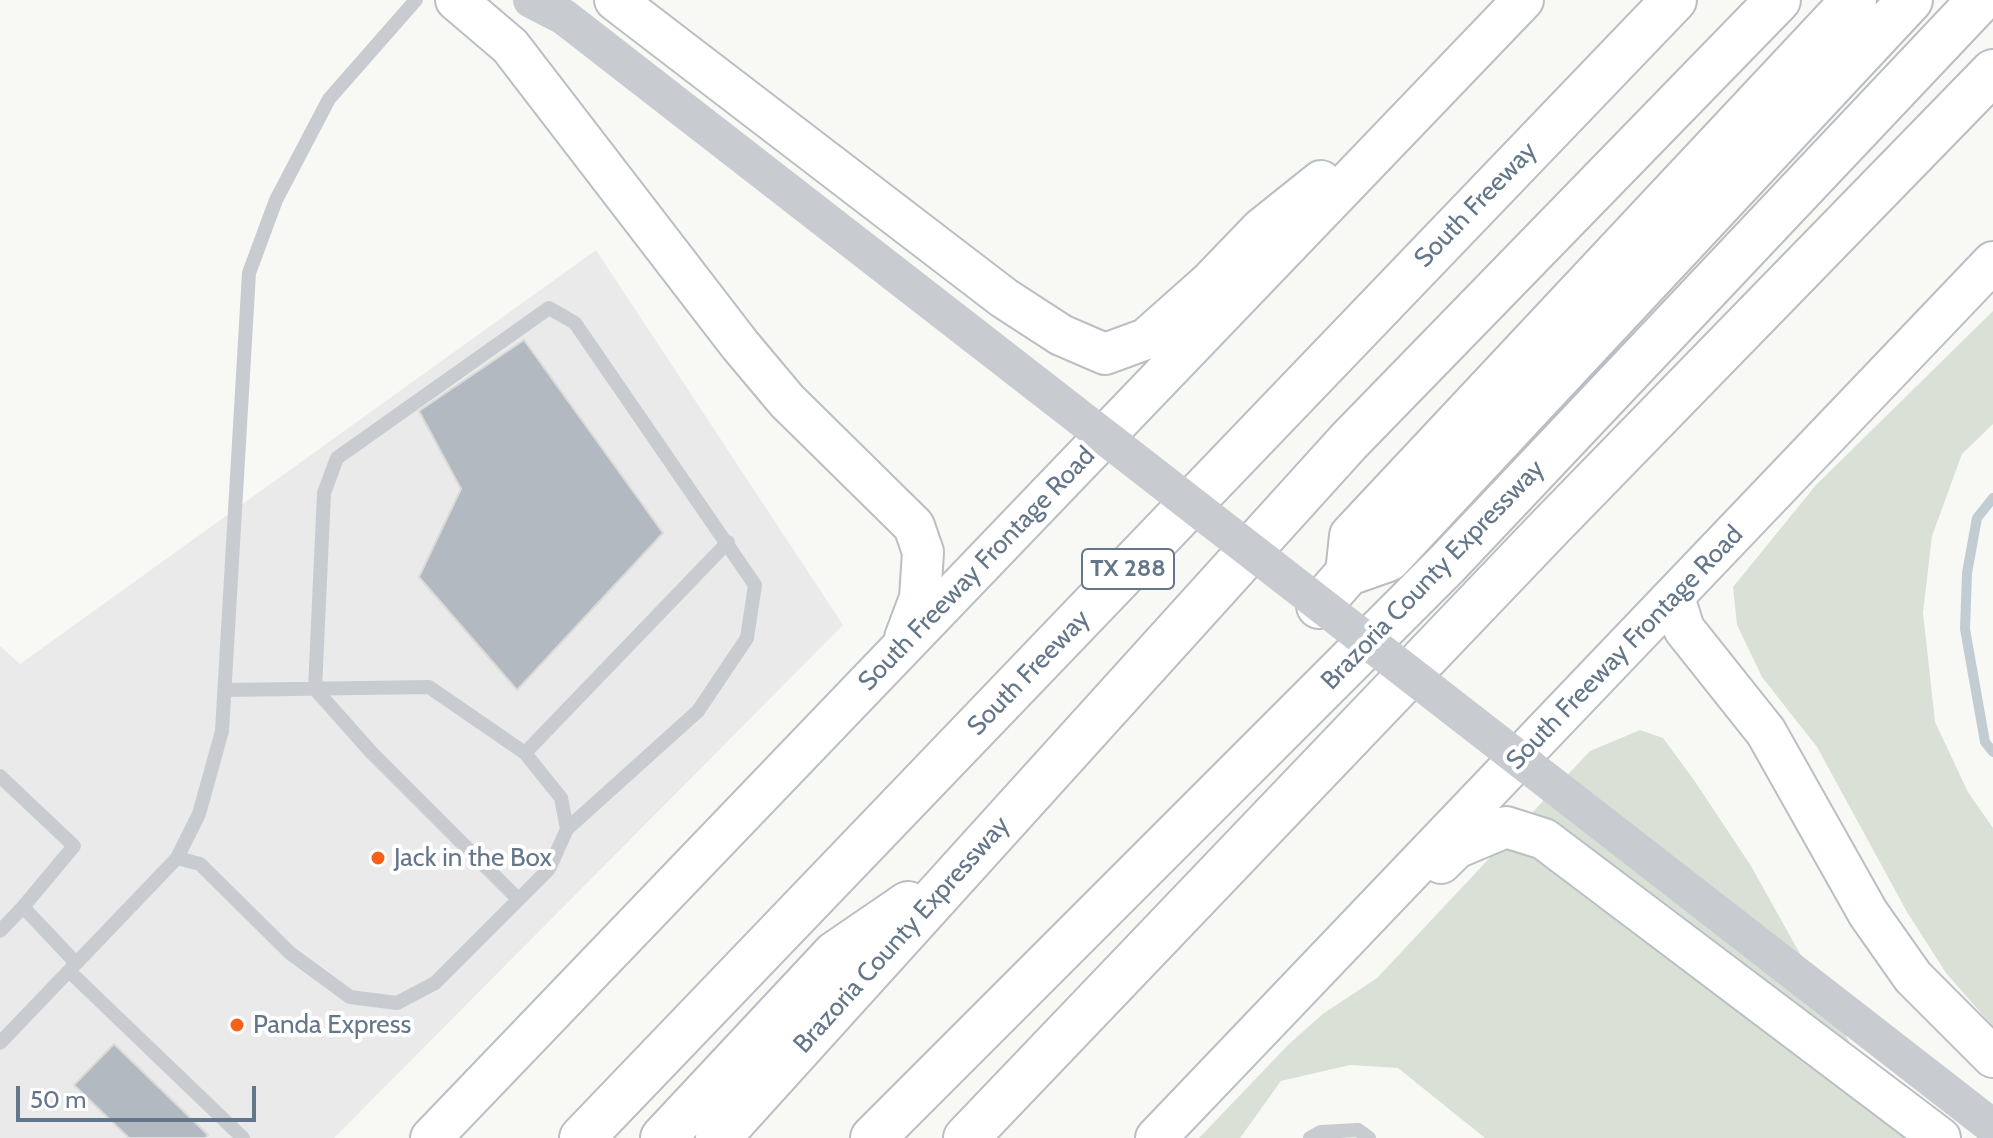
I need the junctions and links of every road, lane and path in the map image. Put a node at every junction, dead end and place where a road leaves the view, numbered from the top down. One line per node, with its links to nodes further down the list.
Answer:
1 (416, 0): 21 (lane)
2 (456, 0): 19 (main road)
3 (531, 0): 11 (street)
4 (615, 0): 13 (main road)
5 (1523, 0): 13 (main road, South Freeway Frontage Road)
6 (1674, 0): 38 (highway, South Freeway / TX 288)
7 (1778, 0): 26 (highway, Brazoria County Expressway)
8 (1854, 0): 16 (highway)
9 (1910, 0): 16 (highway)
10 (1980, 0): 30 (highway, Brazoria County Expressway)
11 (558, 8): 18 (street, bridge)
12 (1993, 72): 43 (highway)
13 (1392, 136): 19 (main road, South Freeway Frontage Road)
14 (1993, 262): 17 (main road, South Freeway Frontage Road)
15 (728, 542): 20 (lane); 22 (lane); 24 (lane)
16 (1348, 573): 18 (highway)
17 (1674, 597): 32 (main road, South Freeway Frontage Road); 34 (main road)
18 (1319, 606): 35 (street, bridge)
19 (900, 649): 37 (main road, South Freeway Frontage Road)
20 (315, 689): 21 (lane); 22 (lane); 27 (lane)
21 (225, 690): 25 (lane)
22 (525, 753): 24 (lane)
23 (0, 776): 28 (lane)
24 (567, 829): 27 (lane)
25 (177, 858): 27 (lane); 31 (lane)
26 (966, 864): 39 (highway); 40 (highway, Brazoria County Expressway)
27 (518, 899)
28 (23, 907): 29 (lane); 31 (lane)
29 (0, 931)
30 (1070, 941): 41 (highway, Brazoria County Expressway); 42 (highway)
31 (72, 967): 33 (lane); 36 (lane)
32 (1289, 999): 44 (main road, South Freeway Frontage Road); 47 (main road)
33 (0, 1043)
34 (1993, 1057)
35 (1993, 1127)
36 (243, 1138)
37 (431, 1138)
38 (582, 1138)
39 (663, 1138)
40 (718, 1138)
41 (873, 1138)
42 (916, 1138)
43 (966, 1138)
44 (1156, 1138)
45 (1310, 1138): 46 (lane)
46 (1369, 1138)
47 (1940, 1138)

